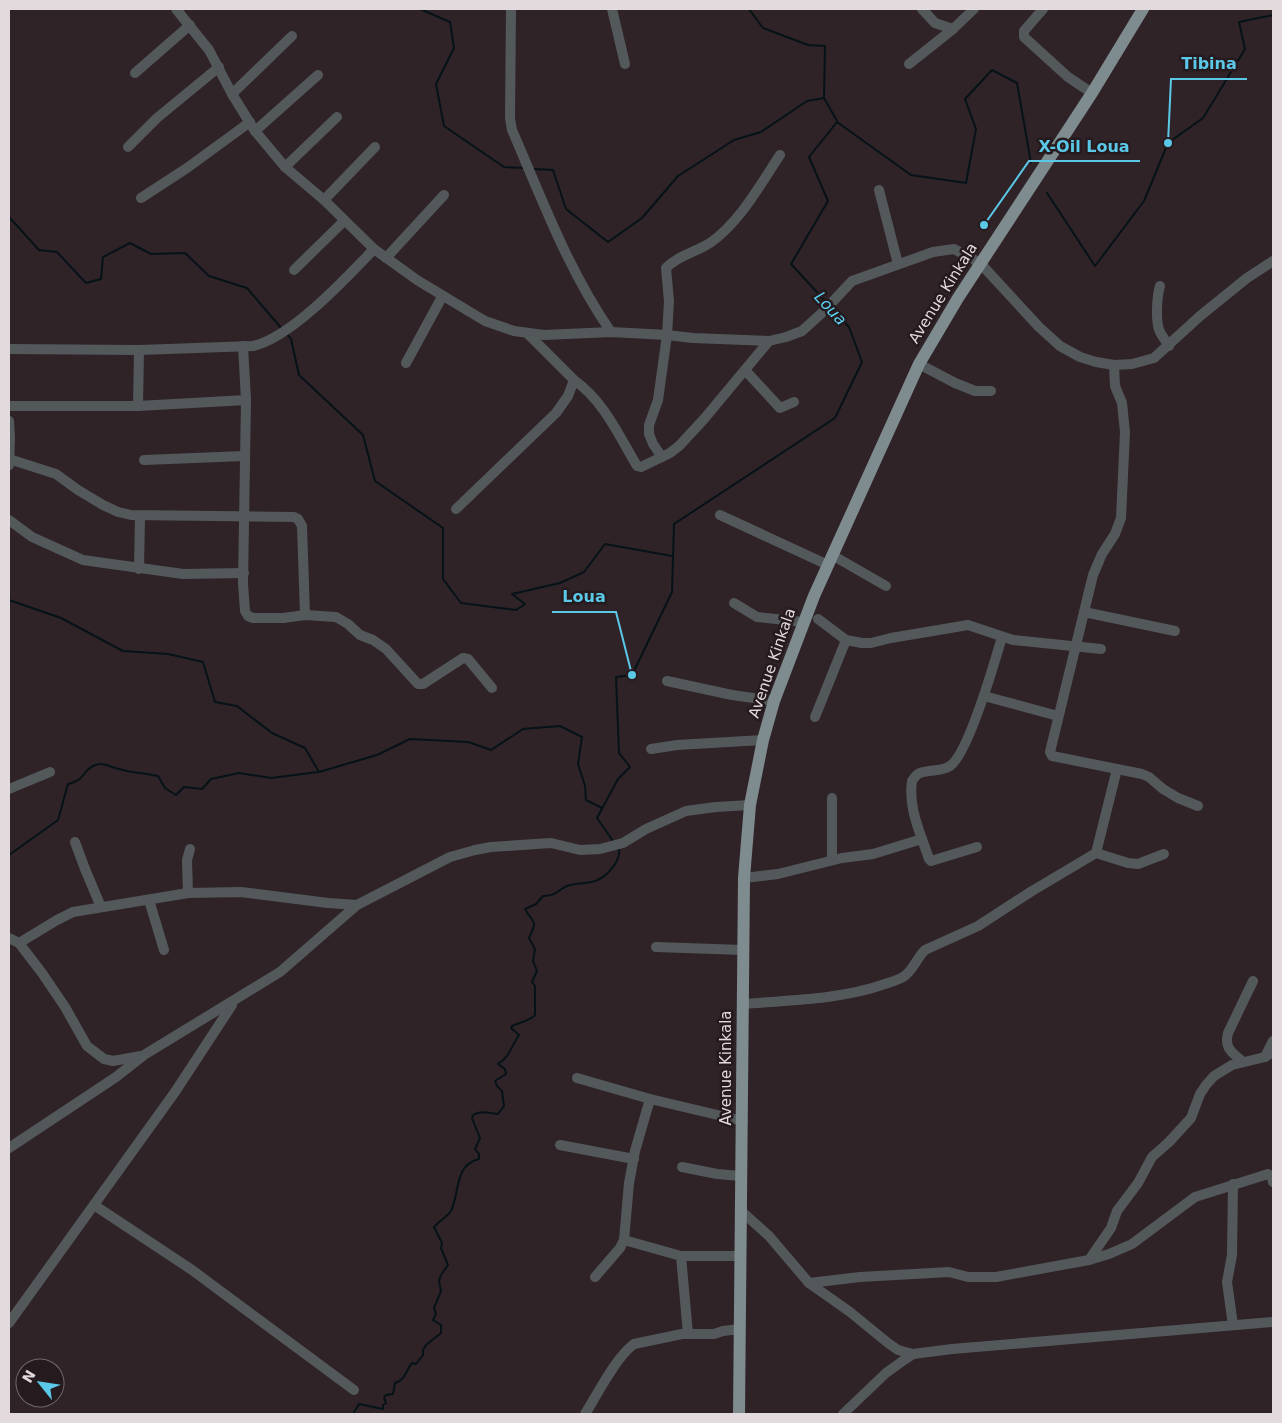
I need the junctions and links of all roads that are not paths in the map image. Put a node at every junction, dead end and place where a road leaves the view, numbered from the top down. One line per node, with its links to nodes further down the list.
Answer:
1 (176, 9): 8 (street)
2 (511, 9): 37 (street)
3 (612, 9): 11 (street)
4 (922, 9): 9 (street)
5 (1043, 9): 16 (street)
6 (1143, 9): 16 (main road, Avenue Kinkala)
7 (972, 10): 9 (street)
8 (190, 25): 13 (street); 14 (street)
9 (953, 29): 12 (street)
10 (292, 36): 17 (street)
11 (625, 64)
12 (908, 64)
13 (219, 67): 17 (street); 20 (street)
14 (135, 73)
15 (318, 75): 19 (street)
16 (1092, 93): 32 (main road, Avenue Kinkala)
17 (232, 94): 19 (street)
18 (338, 117): 23 (street)
19 (253, 127): 23 (street); 26 (street)
20 (128, 146)
21 (375, 147): 27 (street)
22 (780, 155): 39 (street)
23 (285, 167): 27 (street)
24 (878, 190): 33 (street)
25 (444, 195): 30 (street)
26 (141, 198)
27 (324, 200): 28 (street)
28 (344, 221): 29 (street); 34 (street)
29 (374, 249): 30 (street); 41 (street)
30 (386, 258): 36 (street)
31 (1273, 261): 42 (street)
32 (980, 263): 33 (street); 46 (main road, Avenue Kinkala); 47 (street)
33 (898, 264): 40 (street)
34 (294, 270)
35 (1160, 286): 42 (street)
36 (442, 297): 38 (street); 45 (street)
37 (611, 332): 38 (street); 39 (street)
38 (528, 334): 49 (street)
39 (667, 335): 40 (street); 57 (street)
40 (769, 341): 48 (street)
41 (243, 346): 44 (street); 51 (street)
42 (1169, 346): 47 (street)
43 (9, 349): 44 (street)
44 (139, 350): 54 (street)
45 (406, 363)
46 (919, 364): 50 (street); 66 (main road, Avenue Kinkala)
47 (1114, 365): 71 (street)
48 (746, 370): 52 (street); 57 (street)
49 (574, 380): 57 (street); 61 (street)
50 (991, 391)
51 (246, 400): 54 (street); 56 (street)
52 (794, 402)
53 (9, 406): 54 (street)
54 (138, 406)
55 (9, 421): 58 (street)
56 (244, 456): 59 (street); 64 (street)
57 (662, 457)
58 (9, 459): 60 (street); 63 (street)
59 (144, 460)
60 (9, 465)
61 (456, 509)
62 (720, 515): 66 (street)
63 (140, 516): 64 (street); 67 (street)
64 (245, 516): 68 (street); 72 (street)
65 (9, 520): 67 (street)
66 (830, 560): 69 (street); 74 (main road, Avenue Kinkala)
67 (139, 569): 68 (street)
68 (244, 573): 72 (street)
69 (886, 586)
70 (734, 603): 74 (street)
71 (1084, 612): 75 (street); 78 (street)
72 (305, 615): 81 (street)
73 (818, 619): 77 (street)
74 (803, 622): 83 (main road, Avenue Kinkala)
75 (1175, 631)
76 (1002, 637): 77 (street); 78 (street); 82 (street)
77 (846, 640): 85 (street)
78 (1075, 646): 79 (street); 84 (street)
79 (1101, 649)
80 (668, 681): 83 (street)
81 (492, 688)
82 (984, 696): 84 (street); 94 (street)
83 (774, 701): 86 (main road, Avenue Kinkala)
84 (1058, 716): 88 (street)
85 (815, 717)
86 (763, 740): 87 (street); 92 (main road, Avenue Kinkala)
87 (651, 748)
88 (1116, 769): 93 (street); 98 (street)
89 (50, 772): 90 (street)
90 (9, 790)
91 (832, 798): 100 (street)
92 (750, 806): 101 (main road, Avenue Kinkala); 104 (street)
93 (1198, 806)
94 (922, 839): 96 (street); 100 (street)
95 (75, 842): 105 (street)
96 (977, 847)
97 (190, 849): 102 (street)
98 (1096, 853): 99 (street); 113 (street)
99 (1164, 854)
100 (832, 860): 101 (street)
101 (744, 878): 110 (main road, Avenue Kinkala)
102 (188, 893): 103 (street); 104 (street)
103 (149, 900): 105 (street); 109 (street)
104 (357, 905): 112 (street)
105 (101, 907): 107 (street)
106 (9, 938): 107 (street)
107 (19, 943): 115 (street)
108 (656, 947): 110 (street)
109 (164, 950)
110 (743, 950): 113 (main road, Avenue Kinkala)
111 (1253, 981): 117 (street)
112 (233, 1002): 115 (street); 128 (street)
113 (743, 1004): 120 (main road, Avenue Kinkala)
114 (1273, 1041): 116 (street)
115 (144, 1055): 122 (street)
116 (1270, 1058): 117 (street)
117 (1243, 1062): 133 (street)
118 (577, 1078): 119 (street)
119 (650, 1099): 120 (street); 123 (street)
120 (743, 1121): 125 (main road, Avenue Kinkala)
121 (560, 1145): 123 (street)
122 (9, 1148)
123 (634, 1159): 130 (street)
124 (682, 1167): 125 (street)
125 (742, 1176): 129 (main road, Avenue Kinkala)
126 (1273, 1182): 127 (street)
127 (1233, 1184): 133 (street); 138 (street)
128 (94, 1205): 137 (street); 142 (street)
129 (740, 1210): 132 (main road, Avenue Kinkala); 135 (street)
130 (624, 1240): 131 (street); 134 (street)
131 (682, 1256): 132 (street); 140 (street)
132 (741, 1256): 139 (main road, Avenue Kinkala)
133 (1089, 1260): 135 (street)
134 (595, 1277)
135 (809, 1283): 141 (street)
136 (1273, 1322): 138 (street)
137 (9, 1323)
138 (1234, 1325): 141 (street)
139 (740, 1329): 140 (street); 144 (main road, Avenue Kinkala)
140 (688, 1334): 143 (street)
141 (913, 1354): 145 (street)
142 (354, 1390)
143 (585, 1414)
144 (739, 1414)
145 (843, 1414)

